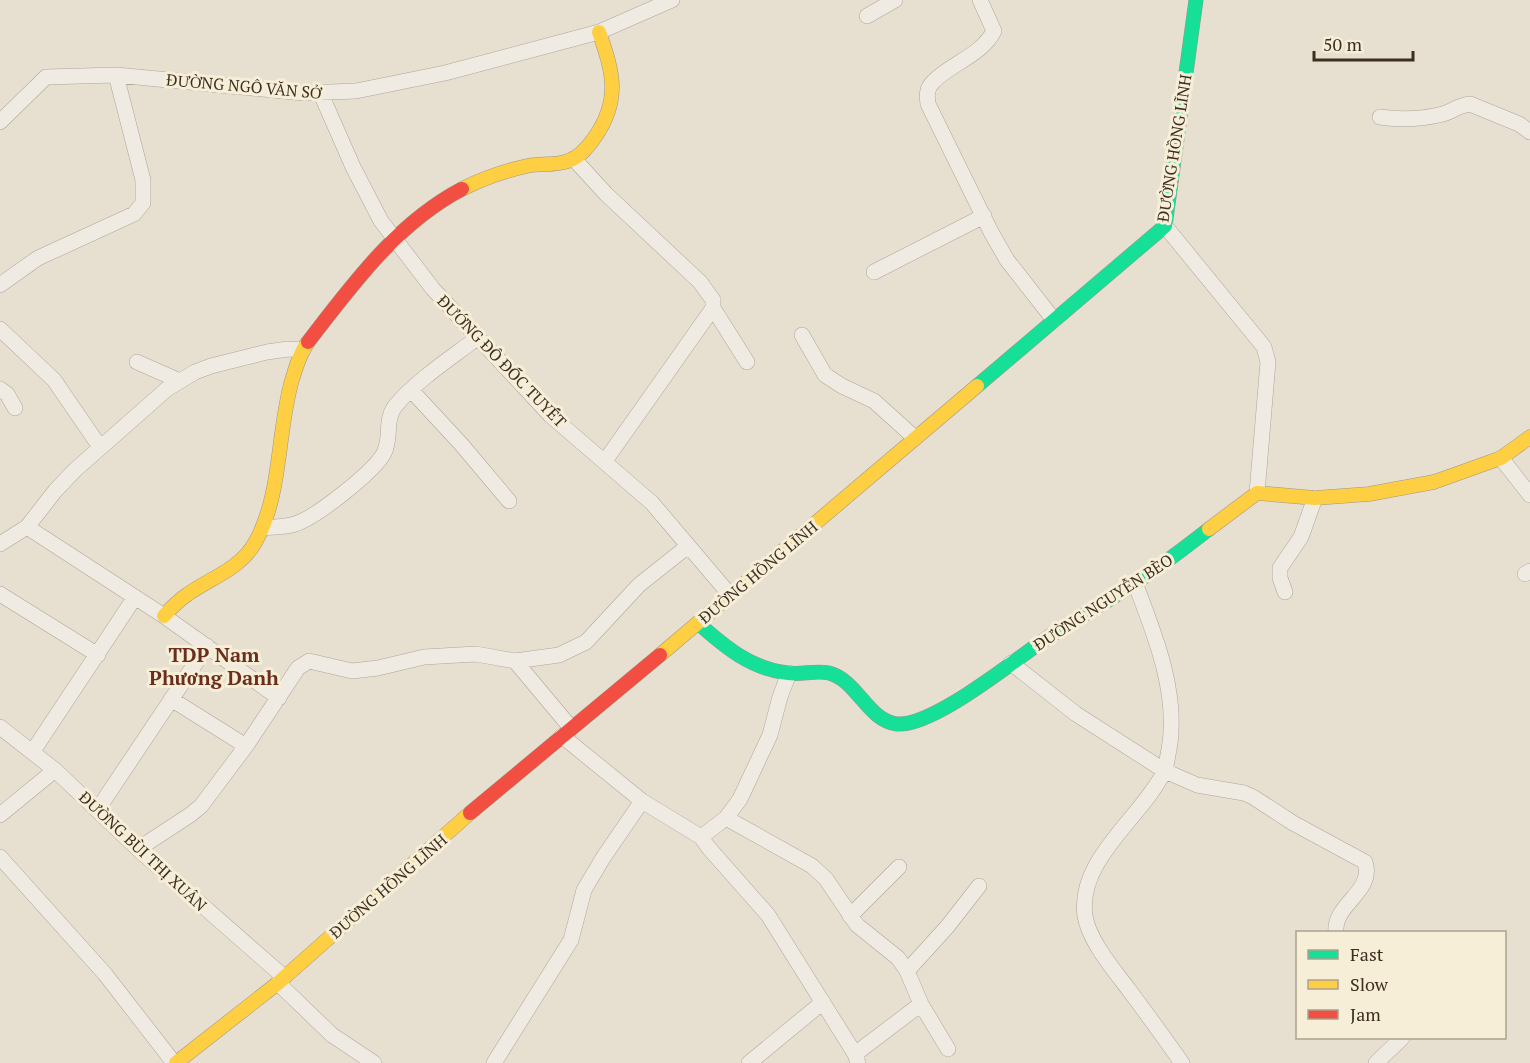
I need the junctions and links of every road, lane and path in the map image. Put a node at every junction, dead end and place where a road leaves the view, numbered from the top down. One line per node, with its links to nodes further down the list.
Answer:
1 (672, 0): 6 (street, ĐƯỜNG NGÔ VĂN SỞ)
2 (895, 0): 5 (street)
3 (980, 0): 13 (street)
4 (1196, 0): 14 (street, ĐƯỜNG HỒNG LĨNH)
5 (867, 16)
6 (599, 33): 8 (street, ĐƯỜNG NGÔ VĂN SỞ); 12 (street)
7 (116, 75): 8 (street, ĐƯỜNG NGÔ VĂN SỞ); 10 (street, ĐƯỜNG NGÔ VĂN SỞ); 17 (street)
8 (321, 94): 15 (street, ĐƯỚNG ĐÔ ĐỐC TUYẾT)
9 (1380, 117): 11 (street)
10 (0, 122)
11 (1530, 132)
12 (574, 159): 15 (street); 18 (street)
13 (984, 216): 16 (street); 19 (street)
14 (1165, 226): 19 (street, ĐƯỜNG HỒNG LĨNH); 35 (street)
15 (395, 241): 22 (street, ĐƯỚNG ĐÔ ĐỐC TUYẾT); 23 (street)
16 (874, 272)
17 (0, 285)
18 (712, 308): 25 (street); 34 (street)
19 (1054, 320): 31 (street, ĐƯỜNG HỒNG LĨNH)
20 (0, 329): 32 (street)
21 (801, 334): 31 (street)
22 (477, 338): 28 (street); 34 (street, ĐƯỚNG ĐÔ ĐỐC TUYẾT)
23 (303, 350): 26 (street); 40 (street)
24 (137, 362): 26 (street)
25 (747, 362)
26 (180, 381): 32 (street)
27 (0, 389): 29 (street)
28 (411, 390): 38 (street); 40 (street)
29 (15, 408)
30 (1530, 436): 33 (street)
31 (915, 438): 46 (street, ĐƯỜNG HỒNG LĨNH)
32 (100, 447): 39 (street)
33 (1501, 458): 36 (street); 37 (street)
34 (605, 461): 42 (street, ĐƯỚNG ĐÔ ĐỐC TUYẾT)
35 (1257, 494): 37 (street); 43 (street, ĐƯỜNG NGUYỄN BÈO)
36 (1530, 495)
37 (1315, 498): 44 (street)
38 (509, 501)
39 (27, 527): 41 (street); 47 (street)
40 (263, 528): 48 (street)
41 (0, 544)
42 (688, 546): 46 (street, ĐƯỚNG ĐÔ ĐỐC TUYẾT); 52 (street)
43 (1136, 583): 53 (street, ĐƯỜNG NGUYỄN BÈO); 62 (street)
44 (1285, 592)
45 (0, 594): 51 (street)
46 (730, 595): 49 (street, ĐƯỜNG HỒNG LĨNH)
47 (135, 597): 48 (street); 51 (street)
48 (164, 615): 50 (street)
49 (698, 622): 54 (street, ĐƯỜNG NGUYỄN BÈO); 58 (street, ĐƯỜNG HỒNG LĨNH)
50 (207, 646): 55 (street); 56 (street)
51 (98, 655): 60 (street)
52 (515, 661): 55 (street); 58 (street)
53 (1011, 663): 54 (street, ĐƯỜNG NGUYỄN BÈO); 62 (street)
54 (789, 673): 66 (street)
55 (279, 698): 59 (street)
56 (171, 699): 59 (street); 64 (street)
57 (0, 727): 60 (street, ĐƯỜNG BÙI THỊ XUÂN)
58 (567, 732): 63 (street); 75 (street, ĐƯỜNG HỒNG LĨNH)
59 (246, 746): 68 (street)
60 (33, 751): 61 (street, ĐƯỜNG BÙI THỊ XUÂN)
61 (55, 770): 64 (street, ĐƯỜNG BÙI THỊ XUÂN); 65 (street)
62 (1165, 771): 73 (street); 85 (street)
63 (642, 801): 67 (street); 83 (street)
64 (98, 809): 68 (street, ĐƯỜNG BÙI THỊ XUÂN)
65 (0, 815)
66 (726, 818): 67 (street); 72 (street)
67 (702, 837): 76 (street)
68 (138, 849): 75 (street, ĐƯỜNG BÙI THỊ XUÂN)
69 (0, 857): 81 (street)
70 (899, 867): 72 (street)
71 (979, 886): 74 (street)
72 (850, 916): 74 (street)
73 (1336, 931)
74 (907, 971): 77 (street)
75 (281, 980): 81 (street, ĐƯỜNG HỒNG LĨNH); 82 (street, ĐƯỜNG BÙI THỊ XUÂN)
76 (823, 1002): 80 (street); 84 (street)
77 (921, 1004): 79 (street); 80 (street)
78 (1401, 1039): 86 (street)
79 (948, 1049)
80 (857, 1059)
81 (175, 1063)
82 (374, 1063)
83 (494, 1063)
84 (748, 1063)
85 (1182, 1063)
86 (1376, 1063)

